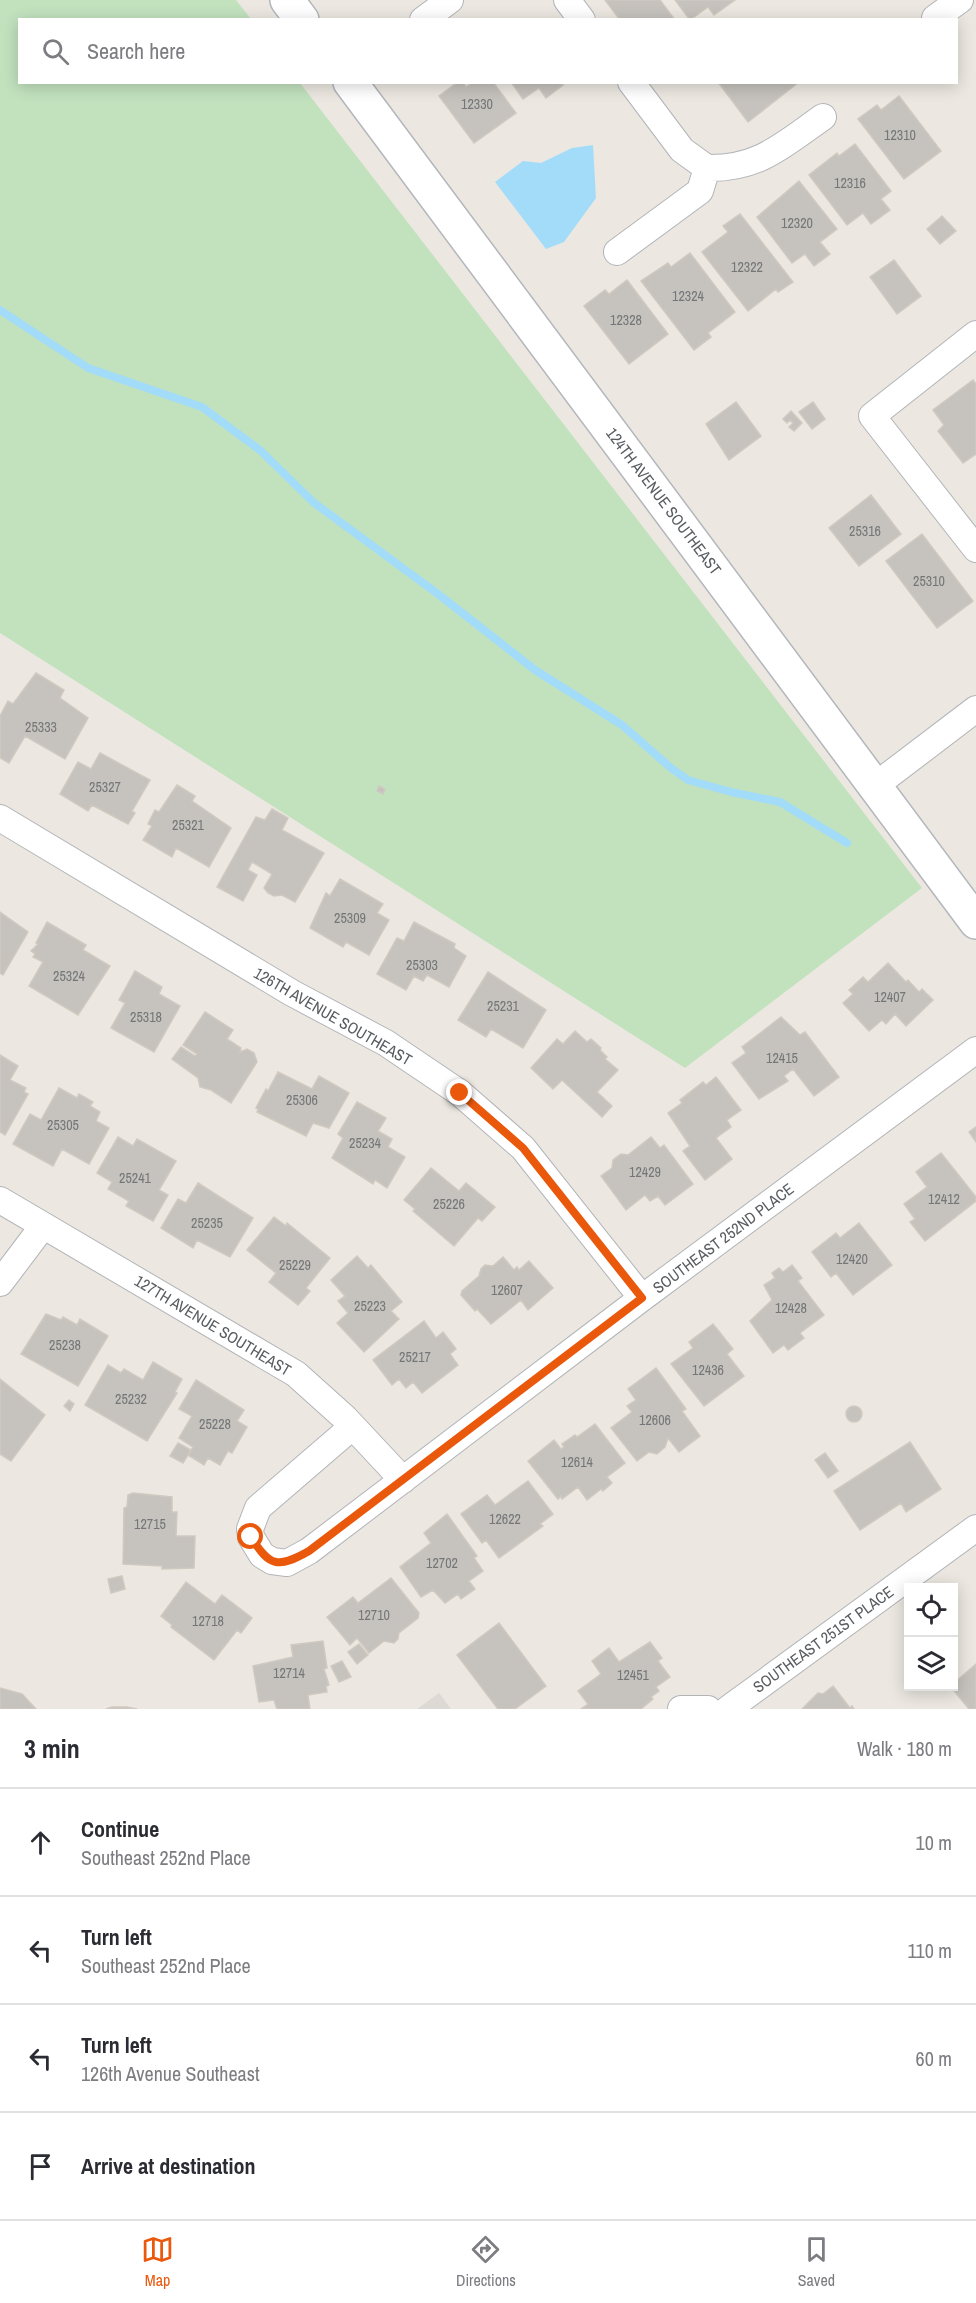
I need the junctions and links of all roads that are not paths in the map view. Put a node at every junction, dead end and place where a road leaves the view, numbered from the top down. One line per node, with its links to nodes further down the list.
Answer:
1 (288, 0): 5 (street)
2 (450, 0): 6 (street)
3 (567, 0): 7 (street)
4 (960, 0): 8 (street)
5 (301, 18)
6 (426, 18)
7 (580, 18)
8 (935, 18)
9 (351, 84): 17 (street, 124TH AVENUE SOUTHEAST)
10 (632, 84): 12 (street)
11 (823, 117): 12 (street)
12 (707, 168): 13 (street)
13 (617, 252)
14 (976, 334): 15 (street)
15 (976, 549)
16 (976, 709): 17 (street)
17 (876, 785): 19 (street, 124TH AVENUE SOUTHEAST)
18 (0, 818): 24 (street, 126TH AVENUE SOUTHEAST)
19 (976, 922)
20 (976, 1050): 24 (street, SOUTHEAST 252ND PLACE)
21 (0, 1200): 22 (street, 127TH AVENUE SOUTHEAST)
22 (43, 1226): 23 (street); 25 (street, 127TH AVENUE SOUTHEAST)
23 (0, 1283)
24 (642, 1298): 26 (street, SOUTHEAST 252ND PLACE)
25 (352, 1426): 26 (street, 127TH AVENUE SOUTHEAST); 26 (street, SOUTHEAST 252ND PLACE)
26 (403, 1480)
27 (976, 1528): 30 (street, SOUTHEAST 251ST PLACE)
28 (681, 1709): 29 (street)
29 (708, 1709)
30 (728, 1709)

